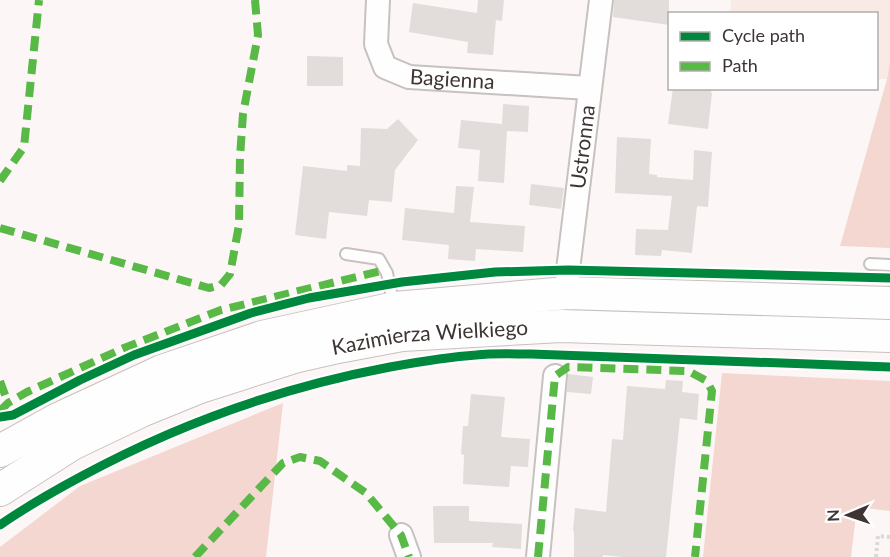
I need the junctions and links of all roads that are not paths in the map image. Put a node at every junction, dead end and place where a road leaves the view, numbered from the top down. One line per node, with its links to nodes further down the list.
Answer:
1 (378, 0): 3 (street, Bagienna)
2 (601, 0): 3 (street, Ustronna)
3 (590, 88): 7 (street, Ustronna)
4 (346, 254): 9 (lane)
5 (870, 264): 6 (lane)
6 (890, 265)
7 (567, 293): 8 (main road, Kazimierza Wielkiego); 9 (main road, Kazimierza Wielkiego)
8 (890, 303)
9 (395, 308): 12 (main road, Kazimierza Wielkiego)
10 (890, 336): 13 (main road, Kazimierza Wielkiego)
11 (555, 376): 16 (street)
12 (0, 451)
13 (0, 490)
14 (401, 535): 15 (street)
15 (410, 557)
16 (538, 557)

